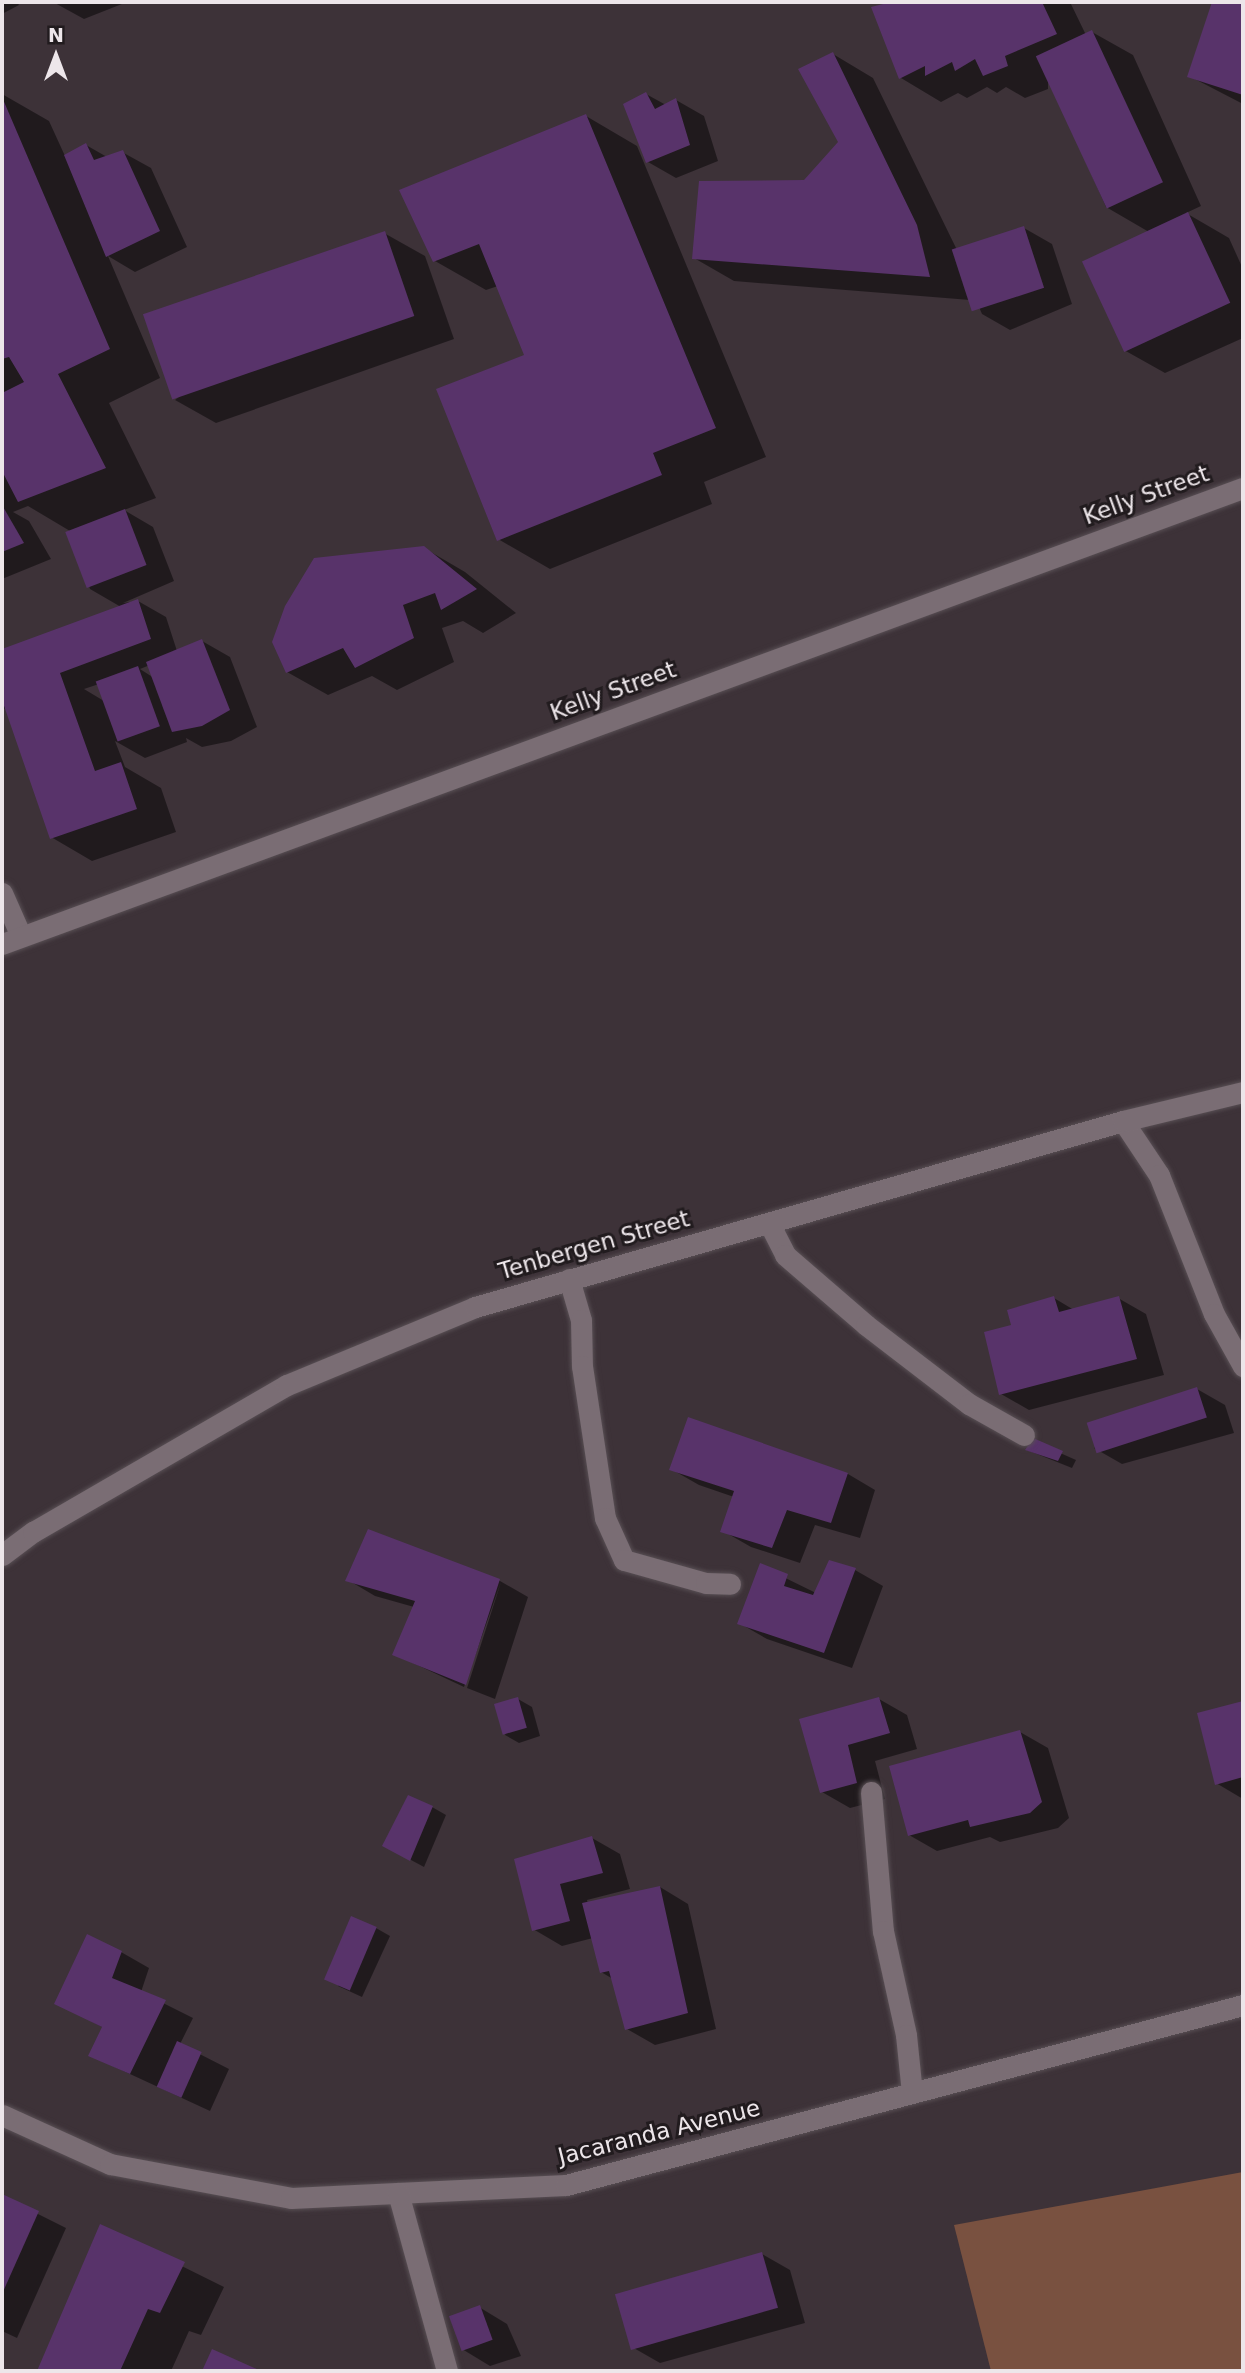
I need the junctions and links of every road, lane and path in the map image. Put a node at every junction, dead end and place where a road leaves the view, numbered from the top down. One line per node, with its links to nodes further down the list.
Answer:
1 (1243, 488): 3 (street, Kelly Street)
2 (2, 893): 3 (street)
3 (11, 940)
4 (1243, 1092): 5 (street, Tenbergen Street)
5 (1123, 1121): 6 (street, Tenbergen Street); 8 (street)
6 (769, 1223): 7 (street, Tenbergen Street); 9 (street)
7 (569, 1279): 10 (street, Tenbergen Street); 11 (street)
8 (1243, 1366)
9 (1024, 1435)
10 (2, 1555)
11 (730, 1584)
12 (871, 1792): 14 (street)
13 (1243, 2005): 14 (street, Jacaranda Avenue)
14 (912, 2093): 16 (street, Jacaranda Avenue)
15 (2, 2115): 16 (street, Jacaranda Avenue)
16 (398, 2193): 17 (street)
17 (447, 2371)

